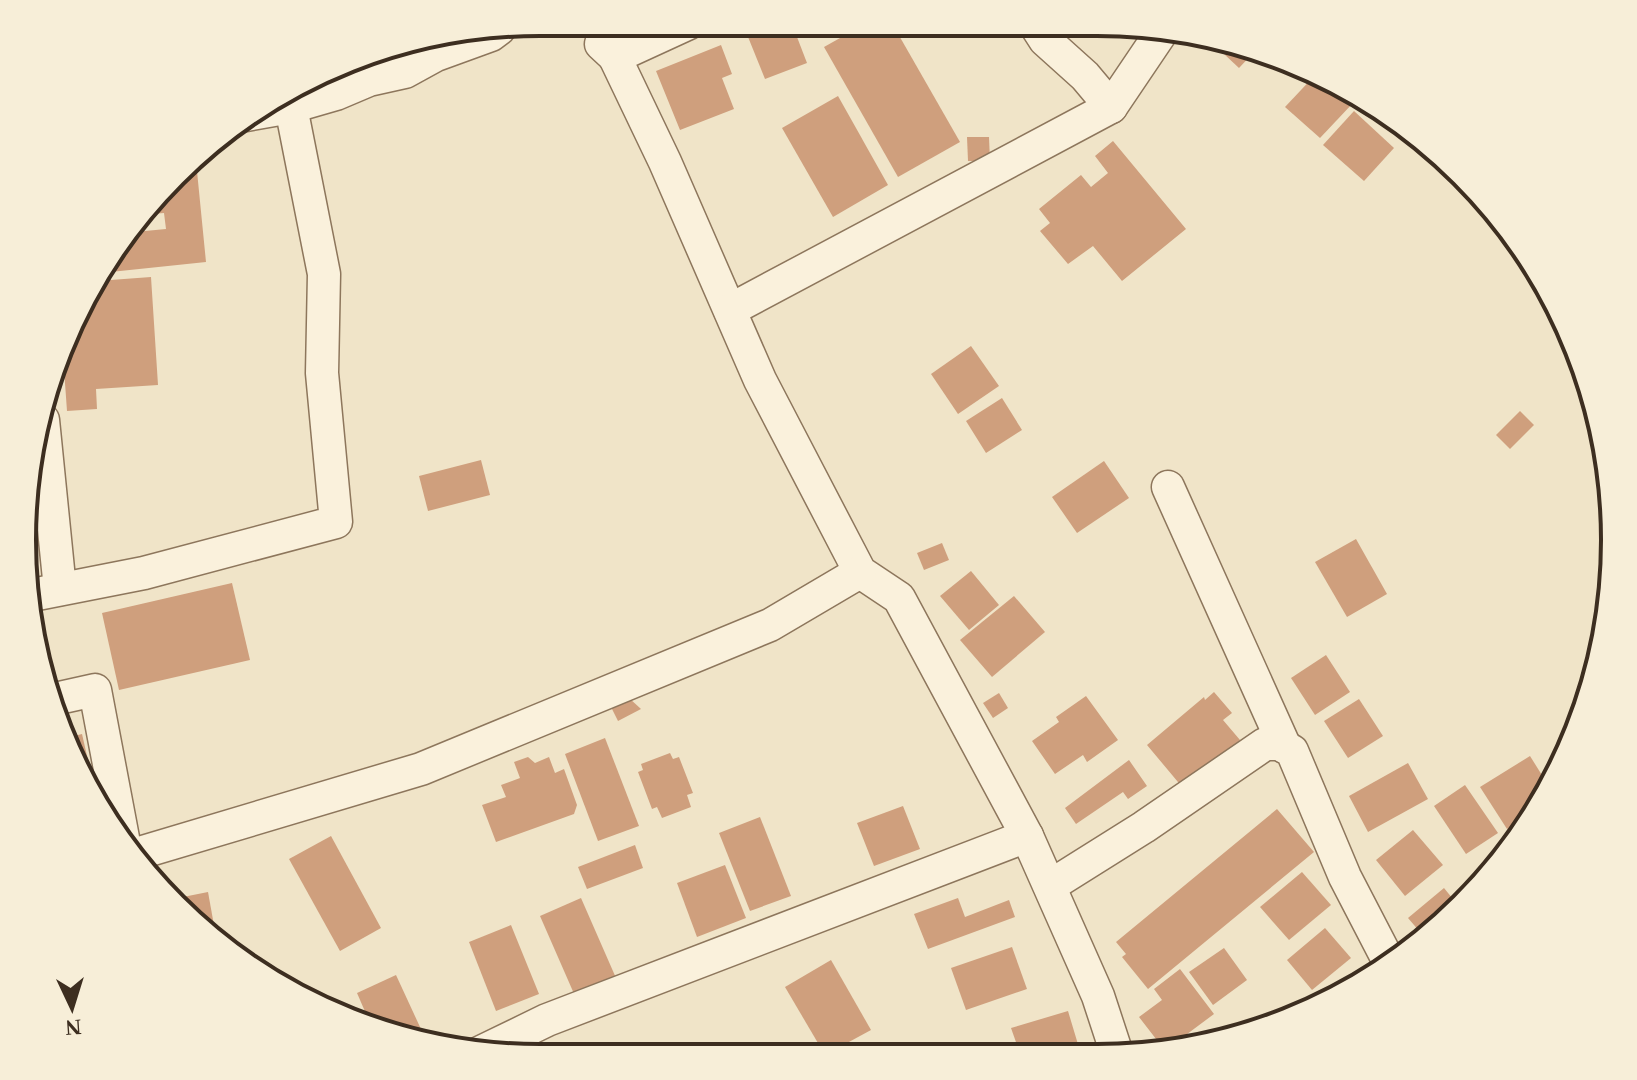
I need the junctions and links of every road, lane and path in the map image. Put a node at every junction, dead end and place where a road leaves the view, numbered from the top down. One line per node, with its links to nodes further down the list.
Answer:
1 (593, 36): 7 (street)
2 (605, 36): 7 (street)
3 (661, 36): 7 (street)
4 (1042, 36): 9 (street)
5 (1157, 39): 9 (street)
6 (478, 40): 8 (street)
7 (615, 57): 11 (street)
8 (291, 107): 10 (street); 15 (street)
9 (1111, 107): 11 (street)
10 (280, 109)
11 (730, 310): 14 (street)
12 (44, 455): 15 (street)
13 (1168, 487): 17 (street)
14 (860, 572): 19 (street); 20 (street)
15 (46, 592)
16 (62, 697): 18 (street)
17 (1285, 747): 21 (street); 22 (street)
18 (119, 817)
19 (1027, 836): 21 (street); 23 (street)
20 (144, 852)
21 (1050, 886): 24 (street)
22 (1385, 954)
23 (501, 1042)
24 (1114, 1043)

